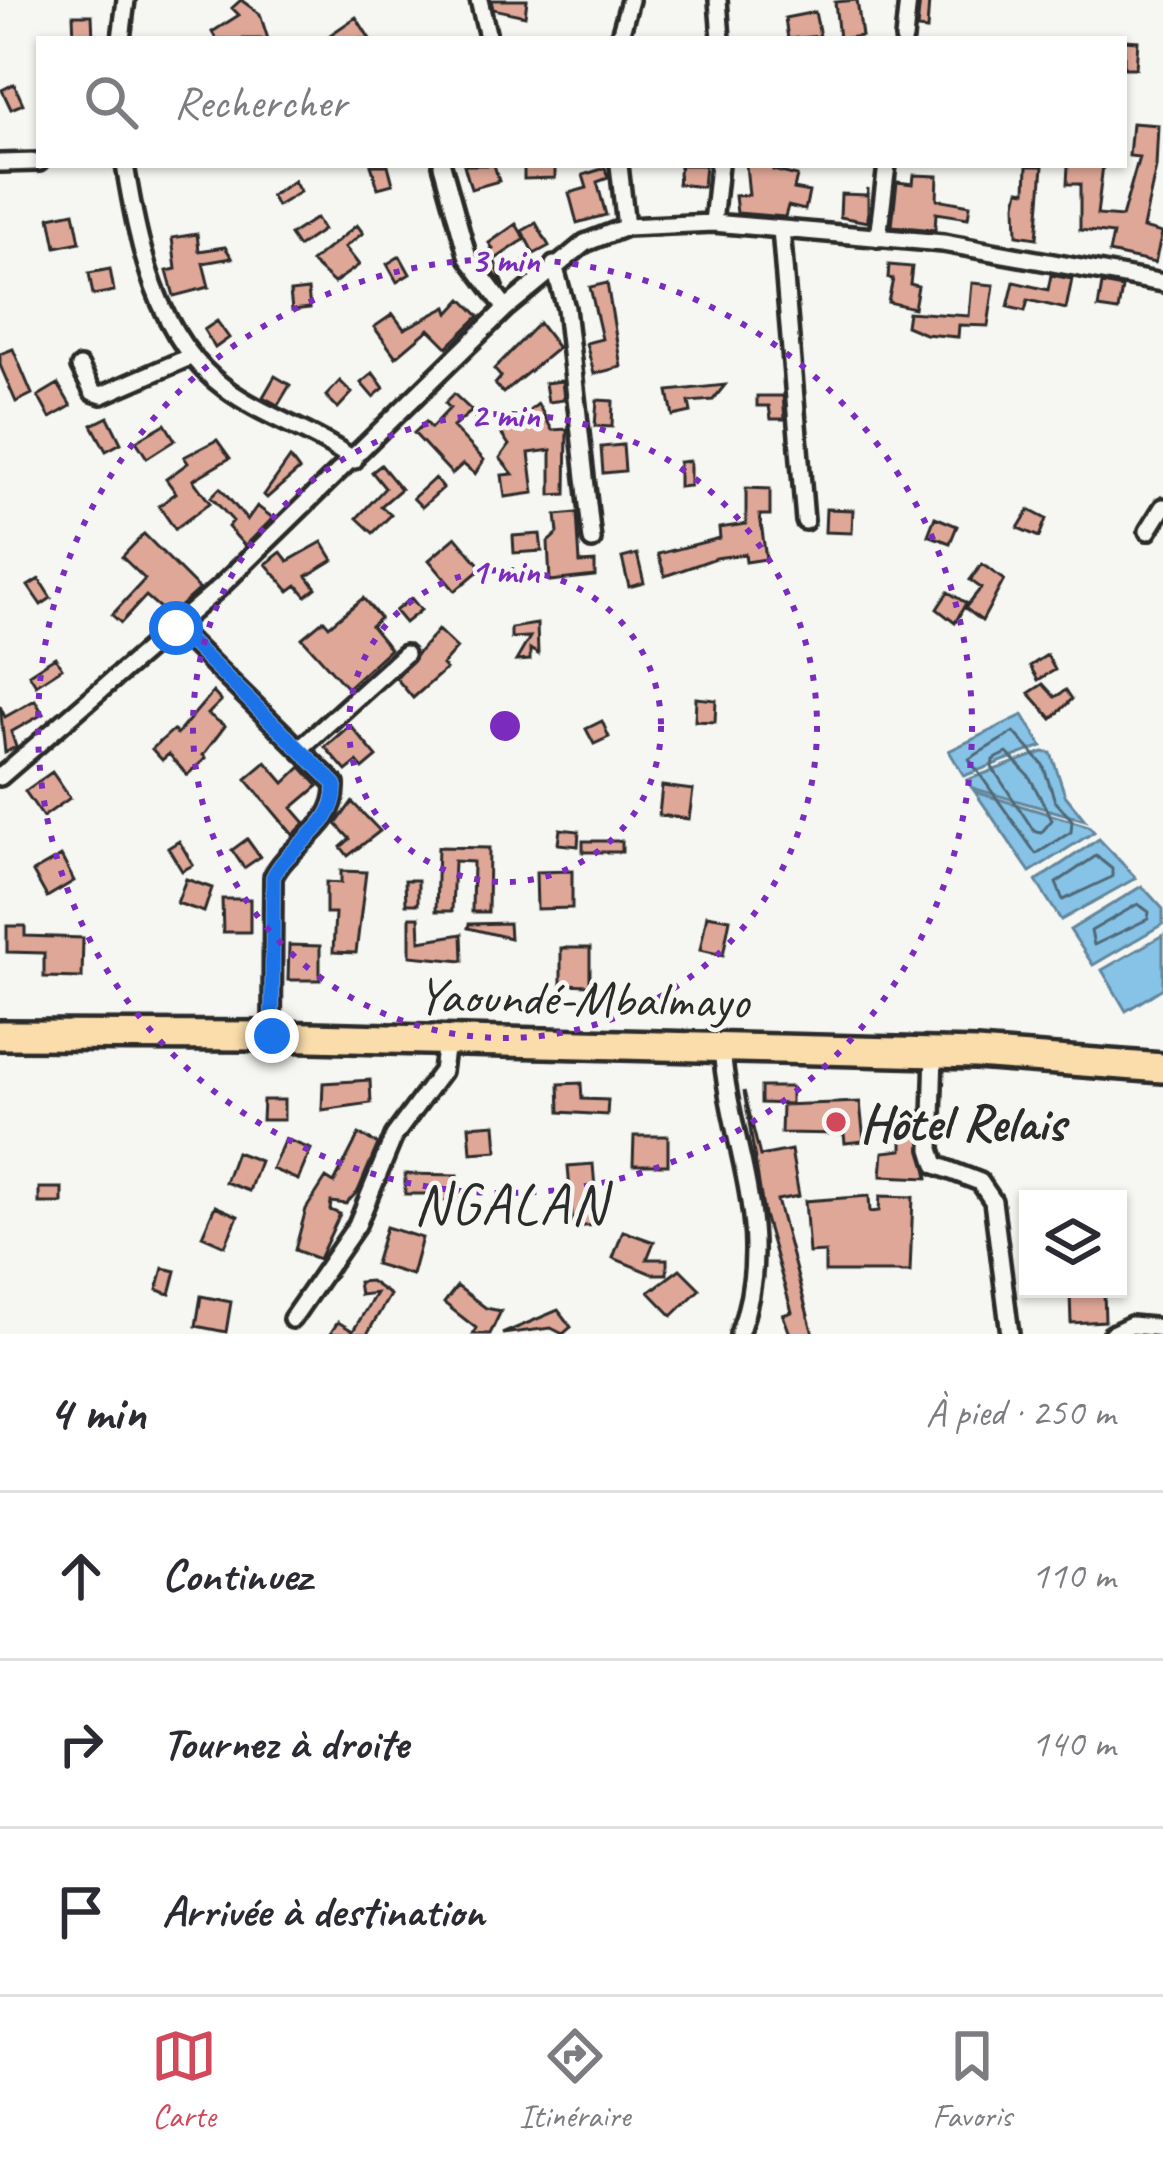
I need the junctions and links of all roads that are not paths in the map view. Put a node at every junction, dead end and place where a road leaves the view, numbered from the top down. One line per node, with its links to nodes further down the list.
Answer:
1 (126, 0): 6 (street)
2 (478, 0): 7 (street)
3 (630, 0): 8 (street)
4 (718, 0): 9 (street)
5 (908, 0): 10 (street)
6 (121, 36)
7 (488, 36)
8 (620, 36)
9 (722, 36)
10 (904, 36)
11 (36, 161): 12 (street)
12 (0, 163)
13 (126, 168): 25 (street)
14 (443, 168): 24 (street)
15 (619, 168): 19 (street)
16 (719, 168): 18 (street)
17 (887, 168): 21 (street)
18 (713, 223): 19 (street); 20 (street)
19 (626, 227): 22 (street)
20 (781, 229): 21 (street); 29 (street)
21 (878, 238): 23 (street)
22 (554, 265): 24 (street); 31 (street)
23 (1163, 283)
24 (506, 308): 27 (street)
25 (192, 356): 26 (street); 27 (street)
26 (80, 367)
27 (354, 460): 32 (street)
28 (1163, 507): 30 (street)
29 (805, 521)
30 (1148, 531)
31 (592, 541)
32 (176, 628): 34 (street); 35 (street)
33 (405, 655): 34 (street)
34 (302, 747): 37 (street)
35 (0, 777)
36 (1, 1035): 37 (highway, Yaoundé-Mbalmayo); 41 (street)
37 (272, 1036): 38 (highway, Yaoundé-Mbalmayo)
38 (446, 1043): 39 (highway, Yaoundé-Mbalmayo); 43 (street)
39 (722, 1048): 40 (highway, Yaoundé-Mbalmayo); 45 (street)
40 (934, 1053): 42 (highway, Yaoundé-Mbalmayo); 46 (street)
41 (0, 1059)
42 (1163, 1068)
43 (292, 1319)
44 (1163, 1328): 47 (street)
45 (739, 1334)
46 (1010, 1334)
47 (1112, 1334)

